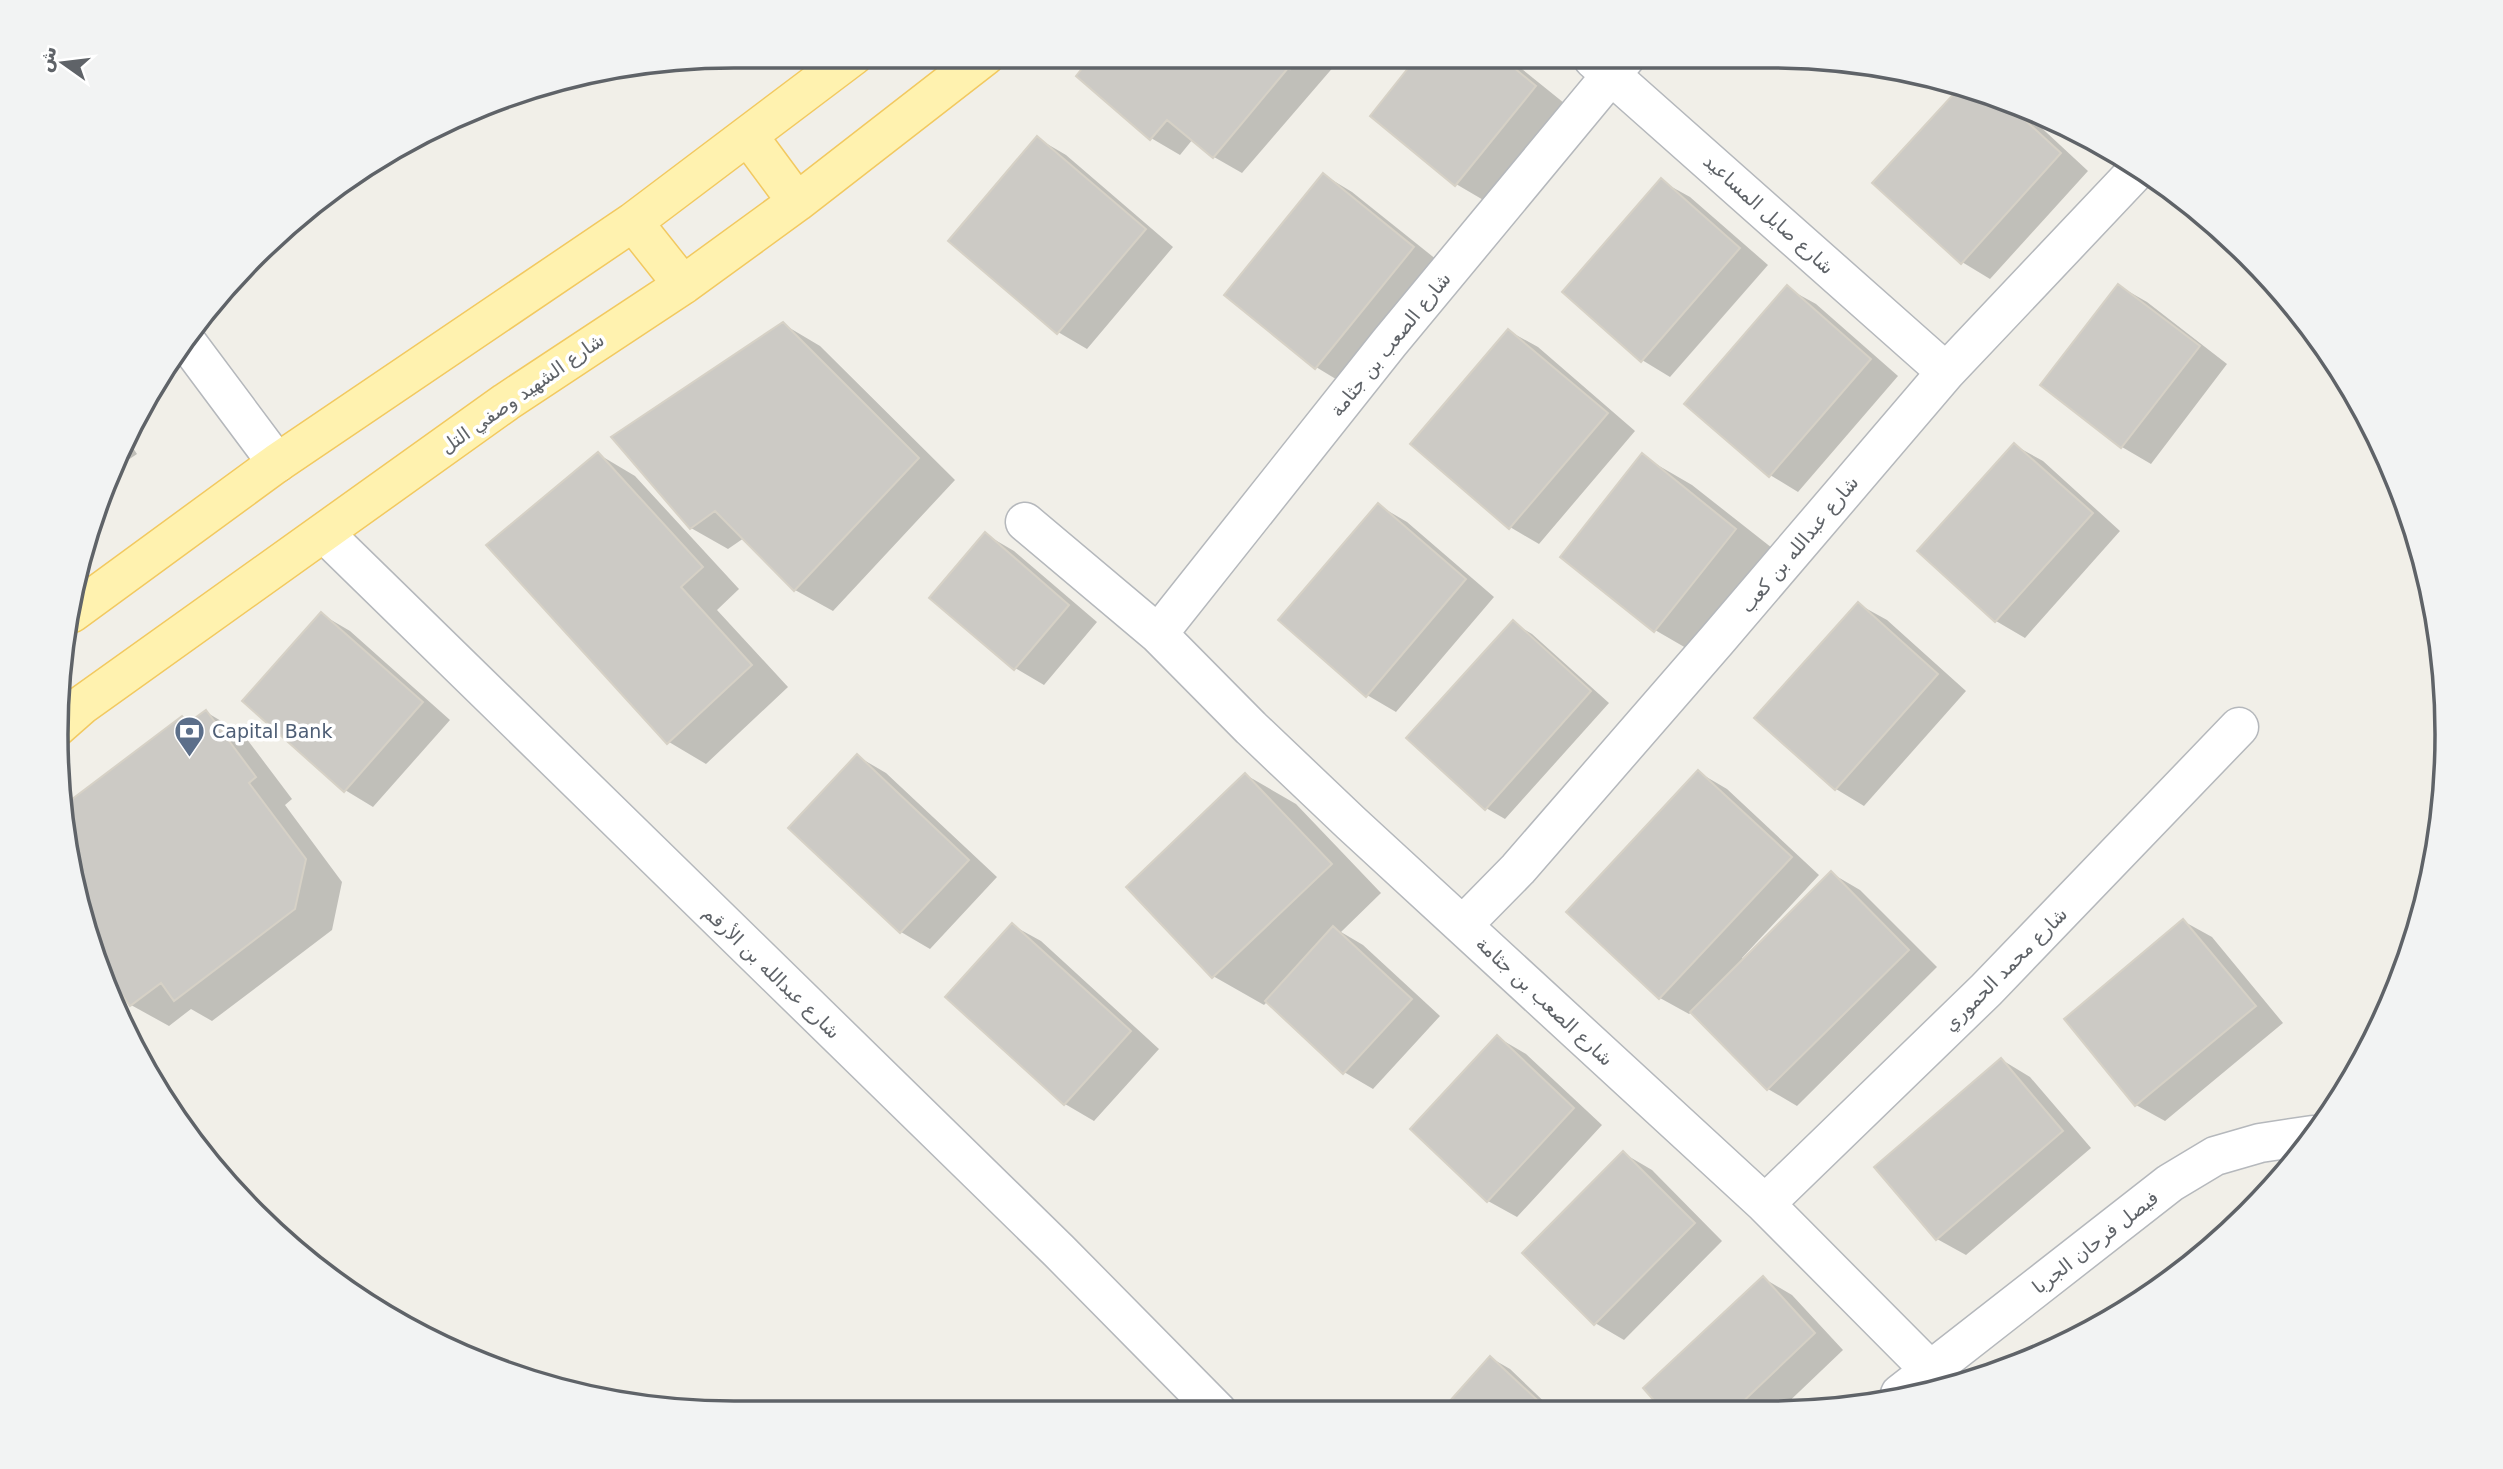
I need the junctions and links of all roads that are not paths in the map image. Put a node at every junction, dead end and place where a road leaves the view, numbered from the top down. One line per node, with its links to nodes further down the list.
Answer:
1 (837, 68): 5 (main road)
2 (970, 68): 7 (main road, شارع الشهيد وصفي التل)
3 (1606, 68): 16 (street, شارع الصعب بن جثامة)
4 (1615, 68): 11 (street, شارع صايل المساعيد)
5 (748, 137): 7 (main road); 8 (main road)
6 (2131, 176): 11 (street, شارع عبدالله بن كعب)
7 (797, 202): 9 (main road, شارع الشهيد وصفي التل)
8 (633, 222): 9 (main road); 12 (main road)
9 (683, 285): 14 (main road, شارع الشهيد وصفي التل)
10 (192, 349): 12 (street)
11 (1945, 372): 19 (street, شارع عبدالله بن كعب)
12 (277, 463): 15 (main road)
13 (1025, 522): 16 (street, شارع الصعب بن جثامة)
14 (324, 533): 17 (main road, شارع الشهيد وصفي التل); 24 (street, شارع عبدالله بن الأرقم)
15 (81, 607)
16 (1158, 634): 19 (street, شارع الصعب بن جثامة)
17 (69, 717)
18 (2239, 727): 21 (street, شارع محمد الحموري)
19 (1463, 925): 21 (street, شارع الصعب بن جثامة)
20 (2299, 1137): 22 (street, فيصل فرحان الجربا)
21 (1765, 1204): 22 (street, شارع الصعب بن جثامة)
22 (1930, 1370): 23 (street, فيصل فرحان الجربا)
23 (1911, 1385)
24 (1208, 1401)

